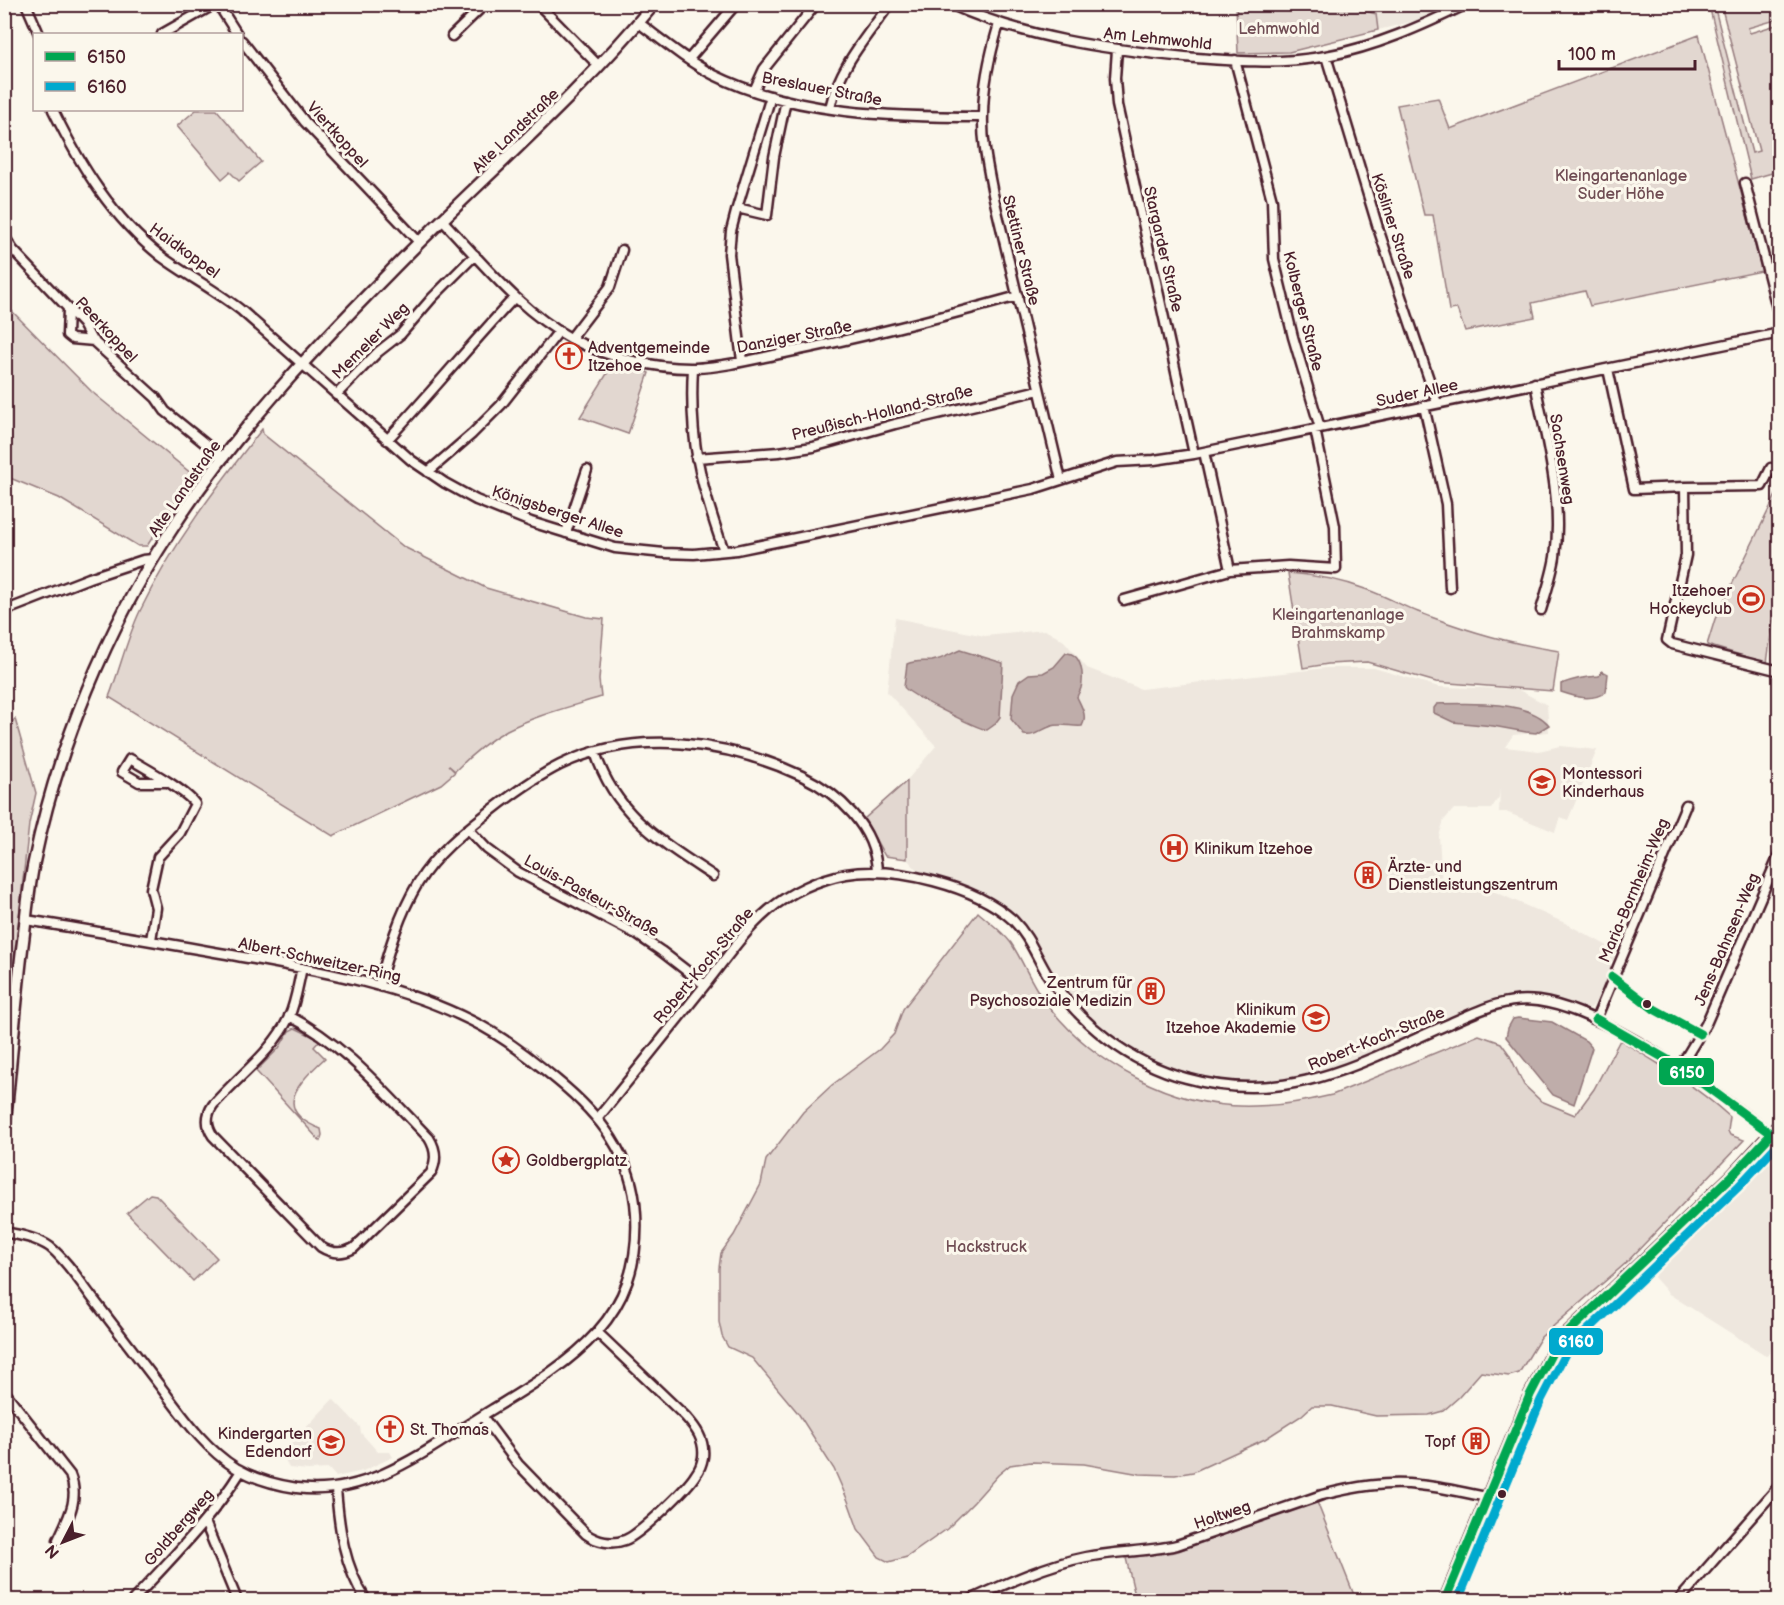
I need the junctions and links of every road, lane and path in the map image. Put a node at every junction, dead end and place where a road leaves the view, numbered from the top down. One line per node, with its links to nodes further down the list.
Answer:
1 (26, 4): 13 (street)
2 (216, 4): 14 (street); 15 (street)
3 (485, 4): 16 (street)
4 (538, 4): 22 (street)
5 (654, 4): 11 (street, Alte Landstraße)
6 (736, 4): 20 (street)
7 (816, 4): 23 (street)
8 (890, 4): 26 (street)
9 (950, 4): 12 (street, Am Lehmwohld)
10 (1467, 4): 19 (street, Am Lehmwohld)
11 (639, 23): 20 (street, Breslauer Straße); 22 (street, Alte Landstraße)
12 (999, 24): 18 (street, Am Lehmwohld); 28 (street, Stettiner Straße)
13 (39, 33)
14 (164, 33)
15 (236, 33)
16 (452, 36)
17 (243, 41): 33 (street, Viertkoppel)
18 (1117, 50): 21 (street, Am Lehmwohld); 56 (street, Stargarder Straße)
19 (1326, 56): 21 (street, Am Lehmwohld); 51 (street, Kösliner Straße)
20 (689, 60): 23 (street, Breslauer Straße)
21 (1235, 60): 53 (street, Kolberger Straße)
22 (599, 66): 31 (street, Alte Landstraße)
23 (754, 91): 24 (street, Breslauer Straße)
24 (771, 96): 25 (street, Breslauer Straße); 30 (street)
25 (786, 100): 26 (street, Breslauer Straße); 30 (street)
26 (830, 108): 28 (street, Breslauer Straße)
27 (54, 111): 45 (street, Haidkoppel)
28 (982, 117): 36 (street, Stettiner Straße)
29 (1745, 183): 39 (street)
30 (737, 208): 44 (street)
31 (442, 220): 33 (street, Alte Landstraße); 35 (street, Danziger Straße)
32 (4, 236): 38 (street, Peerkoppel)
33 (419, 242): 45 (street, Alte Landstraße)
34 (622, 250): 42 (street)
35 (475, 255): 37 (street, Danziger Straße); 50 (street, Memeler Weg)
36 (1018, 296): 44 (street, Danziger Straße); 49 (street, Stettiner Straße)
37 (515, 297): 40 (street, Danziger Straße); 54 (street)
38 (68, 309): 43 (street, Peerkoppel); 43 (street)
39 (1779, 320)
40 (559, 331): 42 (street, Danziger Straße); 61 (street)
41 (1779, 333): 47 (street, Suder Allee)
42 (571, 338): 46 (street, Danziger Straße)
43 (94, 341): 57 (street, Peerkoppel)
44 (742, 361): 46 (street, Danziger Straße)
45 (303, 363): 50 (street, Königsberger Allee); 57 (street, Alte Landstraße)
46 (693, 368): 58 (street)
47 (1608, 369): 48 (street, Suder Allee); 63 (street)
48 (1534, 383): 51 (street, Suder Allee); 70 (street, Sachsenweg)
49 (1039, 390): 58 (street, Preußisch-Holland-Straße); 62 (street, Stettiner Straße)
50 (336, 395): 54 (street, Königsberger Allee)
51 (1437, 403): 52 (street, Suder Allee)
52 (1424, 406): 53 (street, Suder Allee); 68 (street)
53 (1317, 428): 55 (street, Suder Allee); 67 (street, Kolberger Straße)
54 (387, 440): 61 (street, Königsberger Allee)
55 (1204, 452): 56 (street, Suder Allee); 67 (street)
56 (1194, 454): 62 (street, Suder Allee)
57 (223, 458): 66 (street, Alte Landstraße)
58 (696, 458): 65 (street)
59 (1771, 468): 63 (street)
60 (587, 470): 64 (street)
61 (428, 472): 64 (street, Königsberger Allee)
62 (1061, 480): 65 (street, Königsberger Allee)
63 (1685, 487): 72 (street)
64 (566, 533): 65 (street, Königsberger Allee)
65 (724, 551)
66 (153, 559): 71 (street); 80 (street, Alte Landstraße)
67 (1230, 570): 69 (street)
68 (1450, 588)
69 (1124, 600)
70 (1541, 610)
71 (4, 611)
72 (1779, 670)
73 (595, 752): 76 (street); 78 (street); 79 (street)
74 (166, 782): 74 (street); 81 (street)
75 (1686, 805): 86 (street, Maria-Bornheim-Weg)
76 (468, 829): 83 (street); 84 (street, Louis-Pasteur-Straße)
77 (1779, 853): 87 (street, Jens-Bahnsen-Weg)
78 (877, 871): 84 (street, Robert-Koch-Straße); 86 (street, Robert-Koch-Straße)
79 (713, 876)
80 (26, 920): 81 (street, Albert-Schweitzer-Ring); 90 (street, Alte Landstraße)
81 (151, 940): 82 (street, Albert-Schweitzer-Ring)
82 (302, 968): 83 (street, Albert-Schweitzer-Ring); 85 (street)
83 (379, 985): 88 (street, Albert-Schweitzer-Ring)
84 (705, 985): 88 (street, Robert-Koch-Straße)
85 (289, 1016): 85 (street)
86 (1596, 1020): 87 (street, Robert-Koch-Straße)
87 (1680, 1067): 91 (street, Robert-Koch-Straße)
88 (598, 1118): 93 (street, Albert-Schweitzer-Ring)
89 (1779, 1124): 91 (street)
90 (4, 1131)
91 (1771, 1134): 99 (street)
92 (4, 1232): 96 (street, Albert-Schweitzer-Ring)
93 (598, 1332): 95 (street, Albert-Schweitzer-Ring); 95 (street)
94 (4, 1391): 101 (street)
95 (482, 1416): 98 (street, Albert-Schweitzer-Ring)
96 (242, 1471): 98 (street, Albert-Schweitzer-Ring); 100 (street, Goldbergweg)
97 (1779, 1485): 107 (street)
98 (336, 1489): 104 (street)
99 (1488, 1497): 105 (street, Holtweg); 106 (street)
100 (205, 1522): 102 (street, Goldbergweg); 103 (street)
101 (58, 1540)
102 (133, 1600)
103 (237, 1600)
104 (366, 1600)
105 (970, 1600)
106 (1444, 1600)
107 (1679, 1600)

